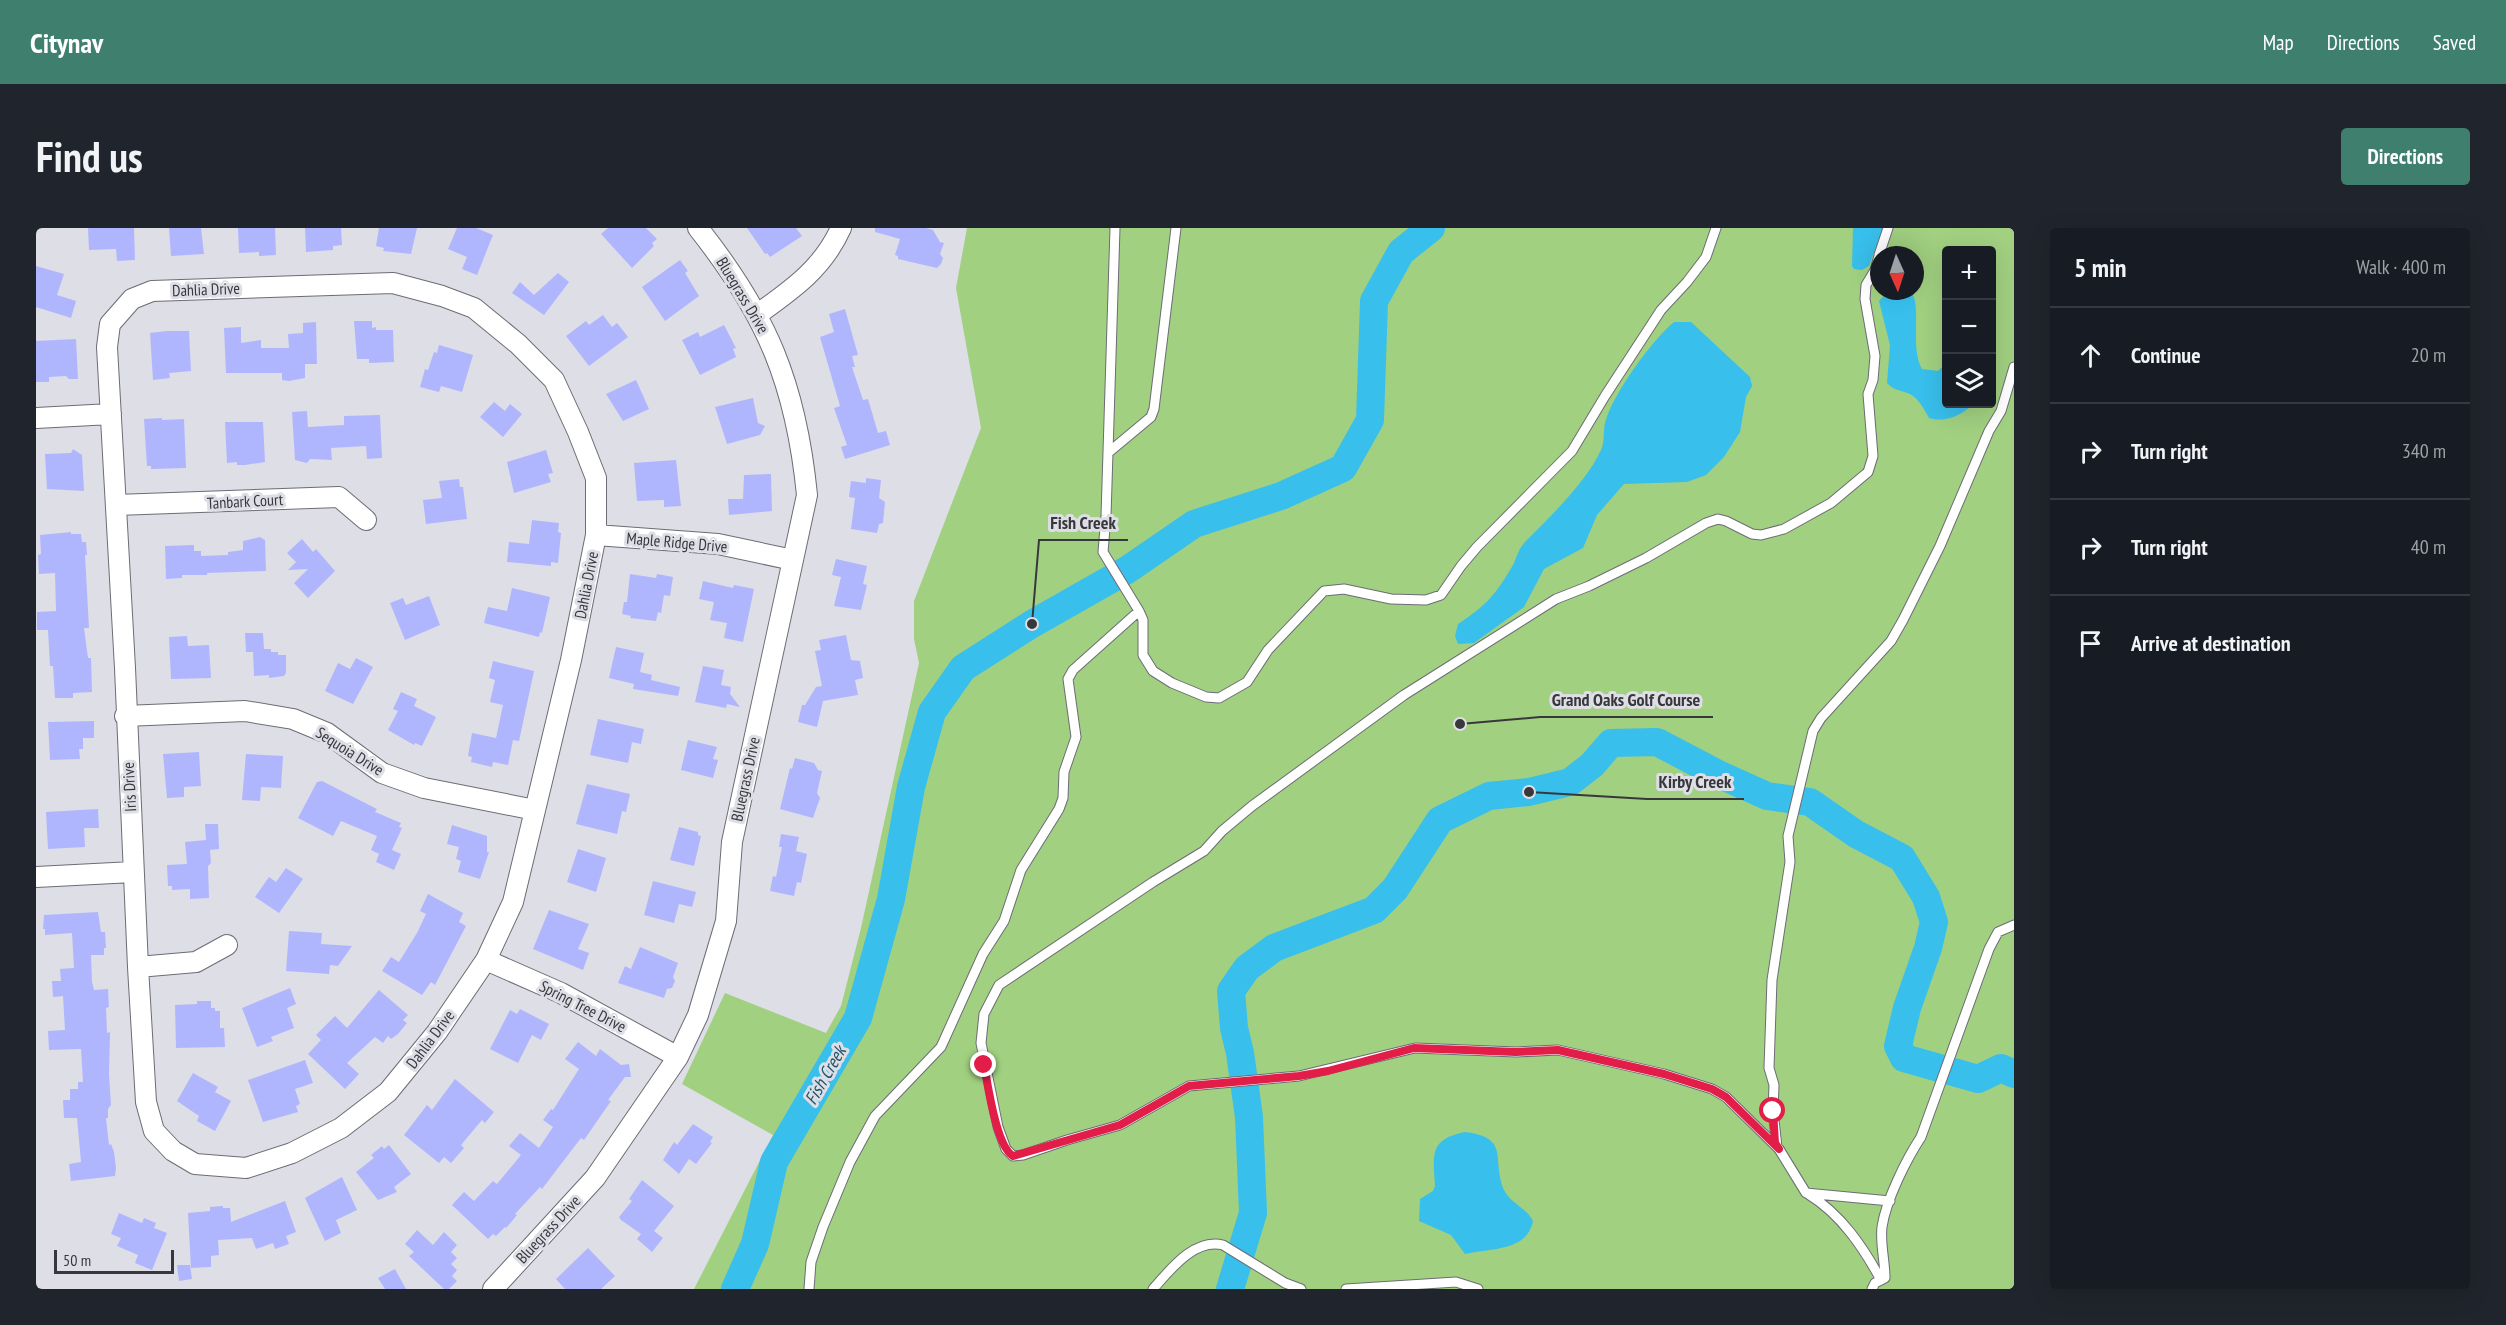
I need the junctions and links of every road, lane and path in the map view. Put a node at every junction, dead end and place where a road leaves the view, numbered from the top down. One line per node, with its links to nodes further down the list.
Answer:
1 (698, 228): 9 (street, Bluegrass Drive)
2 (841, 228): 9 (street)
3 (1115, 228): 13 (lane)
4 (1176, 228): 13 (lane)
5 (1716, 228): 18 (lane)
6 (1888, 228): 7 (lane)
7 (1882, 246)
8 (1870, 278): 28 (lane)
9 (758, 314): 17 (street, Bluegrass Drive)
10 (2014, 367): 28 (lane)
11 (111, 414): 12 (street); 14 (street, Iris Drive); 16 (street, Dahlia Drive)
12 (36, 418)
13 (1108, 452): 18 (lane)
14 (116, 505): 15 (street, Tanbark Court); 19 (street, Iris Drive)
15 (366, 520)
16 (596, 536): 17 (street, Maple Ridge Drive); 20 (street, Dahlia Drive)
17 (793, 560): 27 (street, Bluegrass Drive)
18 (1137, 607): 34 (lane)
19 (126, 716): 20 (street, Sequoia Drive); 21 (street, Iris Drive)
20 (535, 810): 25 (street, Dahlia Drive)
21 (133, 872): 22 (street); 26 (street, Iris Drive)
22 (36, 877)
23 (2014, 925): 31 (lane)
24 (227, 945): 26 (street)
25 (486, 960): 27 (street, Spring Tree Drive); 29 (street, Dahlia Drive)
26 (138, 967): 29 (street, Iris Drive)
27 (678, 1057): 33 (street, Bluegrass Drive)
28 (1779, 1149): 30 (lane)
29 (173, 1152)
30 (1806, 1193): 31 (lane); 32 (lane)
31 (1890, 1201): 32 (lane)
32 (1881, 1280): 39 (lane)
33 (493, 1289)
34 (809, 1289)
35 (1153, 1289): 36 (lane)
36 (1301, 1289)
37 (1346, 1289): 38 (lane)
38 (1478, 1289)
39 (1872, 1289)

